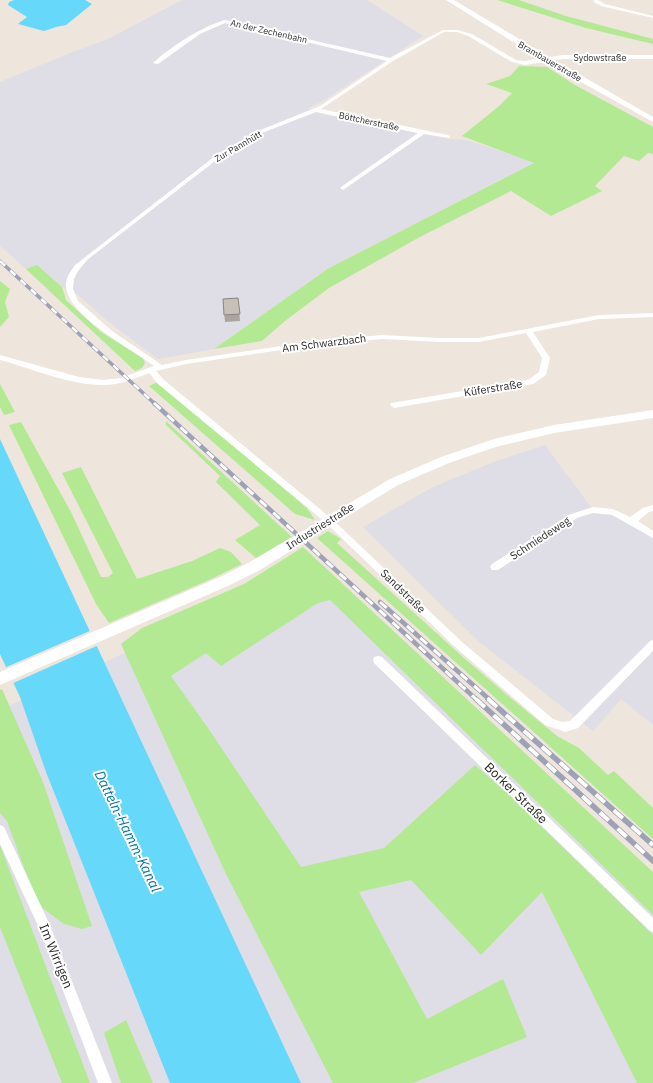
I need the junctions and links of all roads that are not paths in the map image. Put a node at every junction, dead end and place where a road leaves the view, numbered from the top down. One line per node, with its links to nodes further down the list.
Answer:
1 (449, 0): 6 (main road, Brambauerstraße)
2 (596, 0): 3 (street)
3 (653, 17)
4 (653, 57): 6 (street, Sydowstraße)
5 (391, 60): 6 (street, Zur Pannhütt); 7 (street, An der Zechenbahn); 8 (street, Zur Pannhütt)
6 (548, 60): 9 (main road, Brambauerstraße)
7 (156, 63)
8 (316, 110): 10 (street, Böttcherstraße); 16 (street, Zur Pannhütt)
9 (653, 120)
10 (423, 132): 11 (street, Böttcherstraße); 12 (street, Böttcherstraße)
11 (448, 137)
12 (342, 188)
13 (653, 315): 14 (street, Am Schwarzbach)
14 (529, 332): 16 (street, Am Schwarzbach); 18 (street, Küferstraße)
15 (0, 357): 17 (street, Am Schwarzbach)
16 (161, 368): 17 (street, Am Schwarzbach)
17 (150, 370): 21 (street, Sandstraße)
18 (394, 405)
19 (653, 414): 21 (main road, Industriestraße)
20 (653, 508): 22 (street)
21 (329, 521): 25 (street, Sandstraße); 27 (main road, Industriestraße)
22 (631, 521): 23 (street, Schmiedeweg); 24 (street, Schmiedeweg)
23 (653, 535)
24 (495, 567)
25 (653, 644)
26 (378, 660): 29 (street, Borker Straße)
27 (0, 679)
28 (0, 831): 30 (street, Im Wirrigen)
29 (653, 926)
30 (105, 1083)

